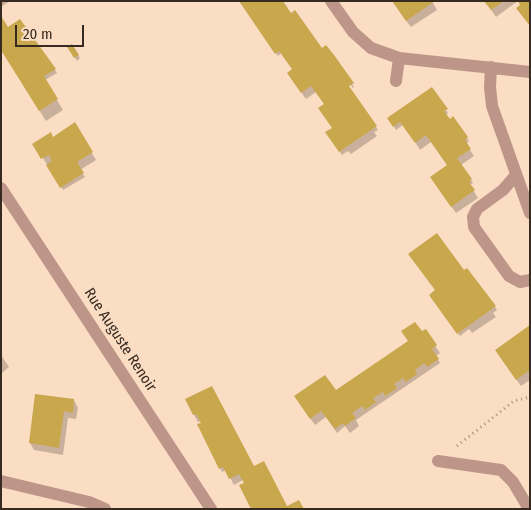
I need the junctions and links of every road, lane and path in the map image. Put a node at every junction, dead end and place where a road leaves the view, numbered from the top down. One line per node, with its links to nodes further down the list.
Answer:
1 (331, 1): 2 (street)
2 (399, 58): 3 (street); 5 (street)
3 (491, 67): 4 (street); 6 (street)
4 (530, 72)
5 (396, 81)
6 (516, 175): 8 (street); 9 (street)
7 (1, 188): 14 (street, Rue Auguste Renoir)
8 (530, 213)
9 (530, 280)
10 (530, 396): 11 (path)
11 (438, 460): 15 (street)
12 (1, 481): 13 (street)
13 (105, 509)
14 (212, 509)
15 (529, 509)

